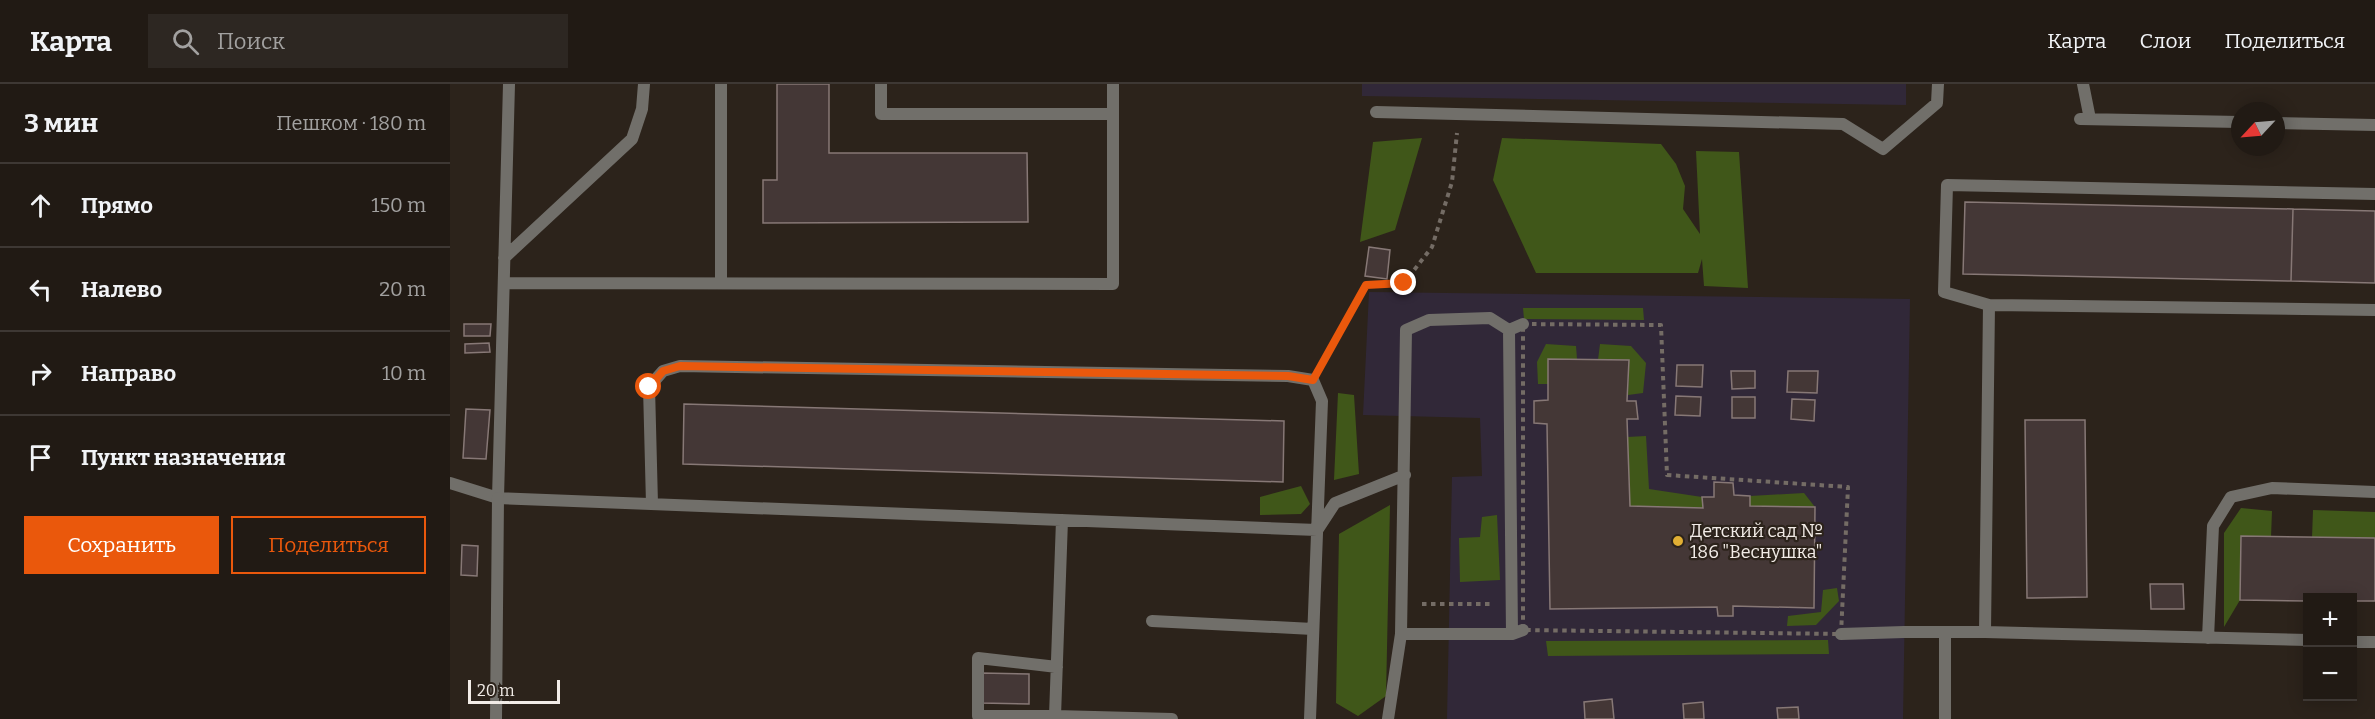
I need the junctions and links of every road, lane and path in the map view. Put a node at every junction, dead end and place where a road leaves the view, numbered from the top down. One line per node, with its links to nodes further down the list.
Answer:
1 (509, 84): 15 (street)
2 (644, 84): 15 (street)
3 (721, 84): 17 (street)
4 (881, 84): 9 (street)
5 (1113, 84): 9 (street)
6 (1938, 84): 10 (street)
7 (2083, 84): 11 (street)
8 (1376, 112): 10 (street)
9 (1113, 114): 17 (street)
10 (1460, 114): 22 (path)
11 (2231, 122)
12 (2285, 123): 13 (street)
13 (2375, 125)
14 (2375, 194): 18 (street)
15 (504, 258): 16 (street)
16 (504, 283): 17 (street); 26 (street)
17 (721, 284)
18 (1989, 305): 19 (street); 36 (street)
19 (2375, 310)
20 (1523, 324): 21 (street); 34 (path); 38 (path)
21 (1509, 330): 23 (street); 34 (street)
22 (1313, 380): 27 (street); 29 (street)
23 (1405, 475): 29 (street); 37 (street)
24 (450, 483): 26 (street)
25 (2375, 492): 39 (street)
26 (498, 498): 27 (street); 45 (street)
27 (652, 504): 28 (street)
28 (1062, 520): 29 (street); 43 (street)
29 (1317, 530): 33 (street)
30 (1503, 603): 31 (path)
31 (1419, 604)
32 (1152, 621): 33 (street)
33 (1313, 629): 47 (street)
34 (1518, 632): 37 (street); 38 (path)
35 (1945, 632): 36 (street); 38 (street); 49 (street)
36 (1985, 632): 39 (street)
37 (1401, 634): 48 (street)
38 (1841, 634)
39 (2208, 638): 40 (street)
40 (2303, 640)
41 (2357, 642): 42 (street)
42 (2375, 642)
43 (1057, 667): 44 (street); 44 (street)
44 (1055, 716): 46 (street)
45 (496, 719)
46 (1172, 719)
47 (1310, 719)
48 (1389, 719)
49 (1945, 719)

